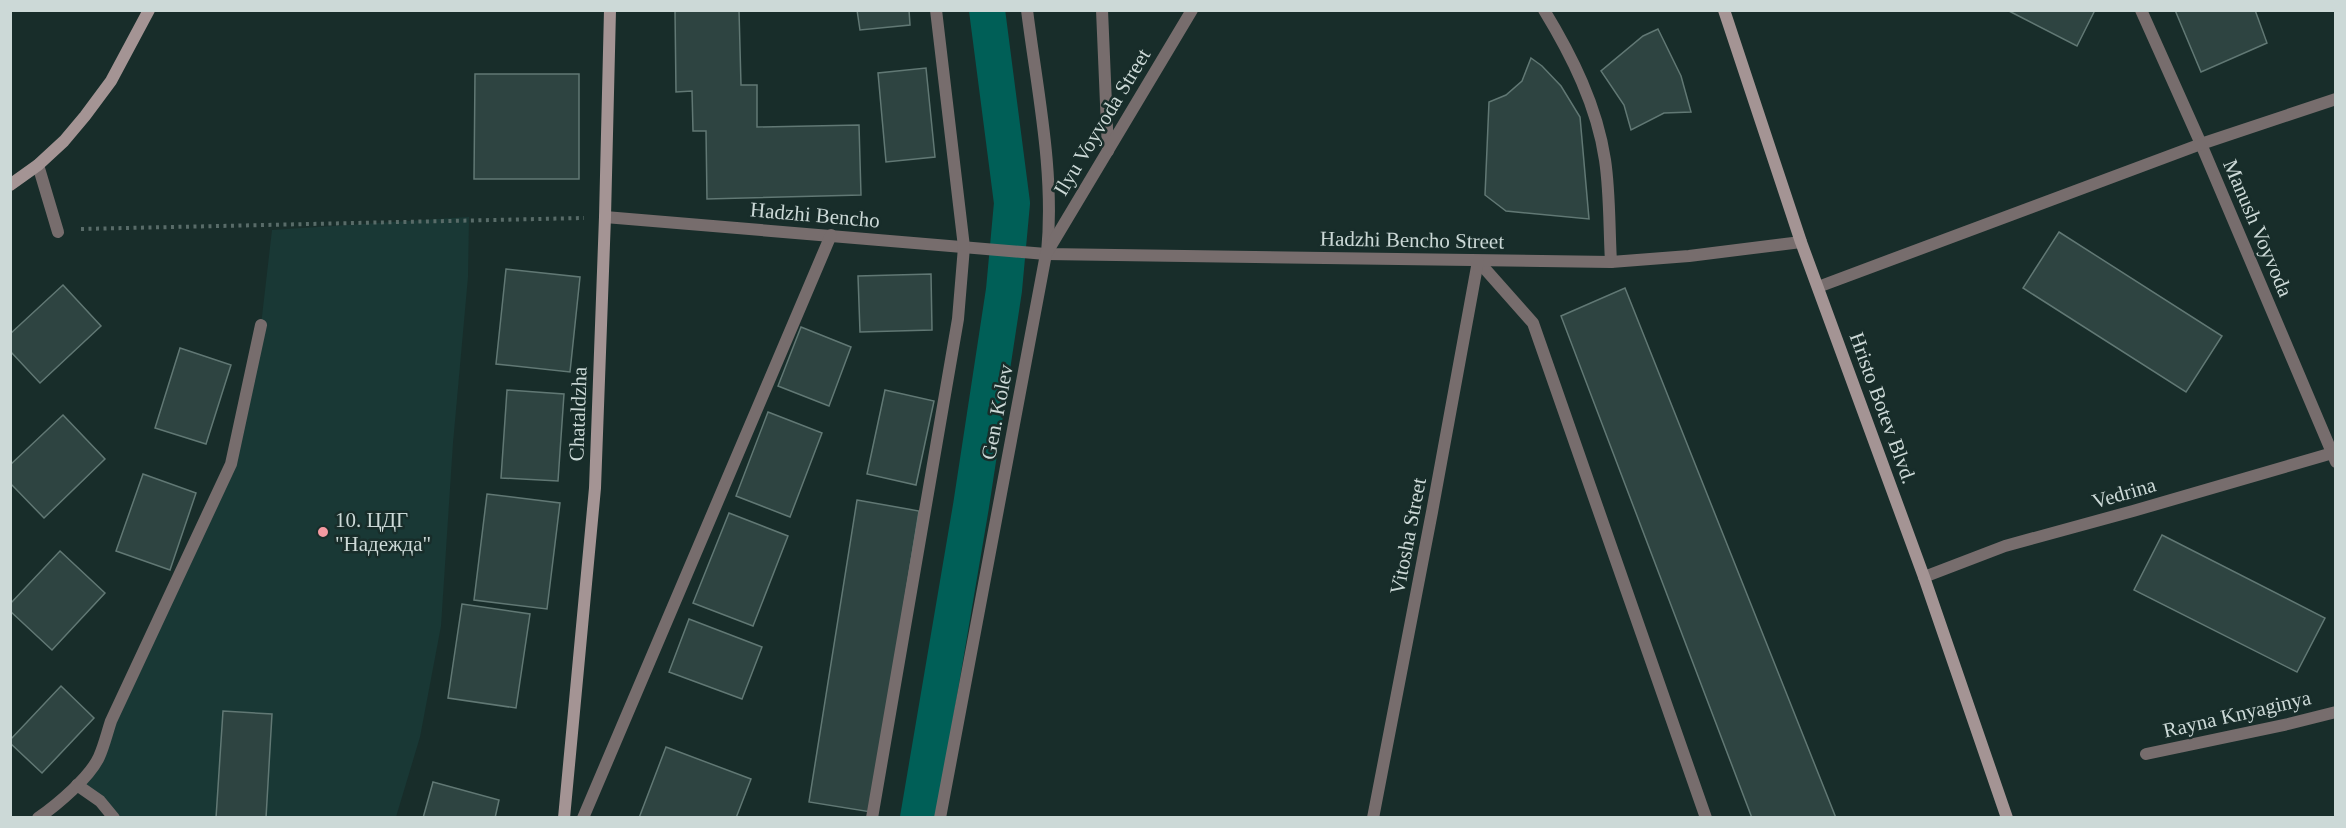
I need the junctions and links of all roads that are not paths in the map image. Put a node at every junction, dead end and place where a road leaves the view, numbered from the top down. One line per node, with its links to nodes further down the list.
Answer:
1 (149, 10): 13 (main road)
2 (610, 10): 15 (main road, Chataldzha)
3 (936, 10): 19 (street)
4 (1027, 10): 21 (street, Gen. Kolev)
5 (1102, 10): 12 (street)
6 (1192, 10): 12 (street, Ilyu Voyvoda Street)
7 (1544, 10): 23 (street)
8 (1724, 10): 18 (main road, Hristo Botev Blvd.)
9 (2140, 10): 11 (street, Manush Voyvoda)
10 (2336, 99): 11 (street)
11 (2201, 144): 24 (street); 26 (street, Manush Voyvoda)
12 (1108, 151): 21 (street, Ilyu Voyvoda Street)
13 (38, 165): 14 (main road); 16 (street)
14 (12, 183)
15 (605, 218): 17 (street, Hadzhi Bencho); 33 (main road, Chataldzha)
16 (58, 232)
17 (831, 236): 19 (street, Hadzhi Bencho); 34 (street)
18 (1801, 242): 23 (street, Hadzhi Bencho Street); 24 (main road, Hristo Botev Blvd.)
19 (964, 247): 20 (street, Hadzhi Bencho); 35 (street)
20 (1021, 253): 21 (street, Hadzhi Bencho Street)
21 (1046, 254): 22 (street, Hadzhi Bencho Street); 36 (street, Gen. Kolev)
22 (1478, 261): 23 (street, Hadzhi Bencho Street); 37 (street, Vitosha Street); 38 (street)
23 (1611, 262)
24 (1818, 287): 27 (main road, Hristo Botev Blvd.)
25 (261, 325): 30 (street)
26 (2334, 456): 27 (street, Vedrina)
27 (1924, 577): 39 (main road, Hristo Botev Blvd.)
28 (2336, 712): 29 (street, Rayna Knyaginya)
29 (2146, 754)
30 (77, 785): 31 (street); 32 (street)
31 (38, 818)
32 (114, 818)
33 (564, 818)
34 (583, 818)
35 (872, 818)
36 (940, 818)
37 (1373, 818)
38 (1706, 818)
39 (2007, 818)

